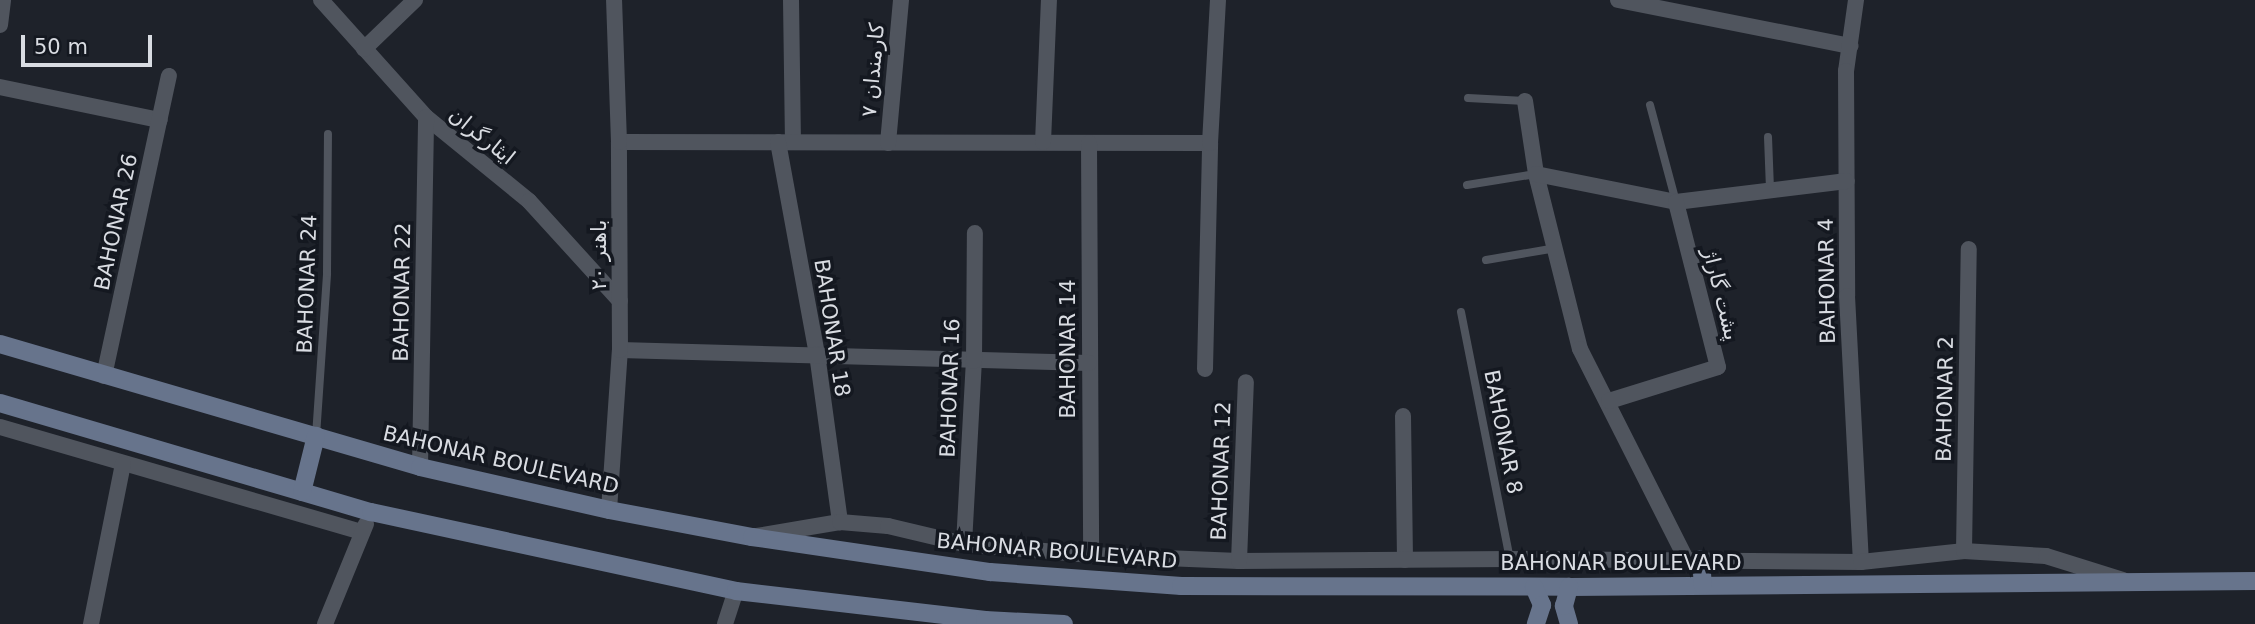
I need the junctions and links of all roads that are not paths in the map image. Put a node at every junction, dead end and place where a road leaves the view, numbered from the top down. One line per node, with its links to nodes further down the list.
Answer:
1 (4, 0): 12 (street)
2 (321, 0): 14 (street, ایثارگران)
3 (415, 0): 14 (street)
4 (614, 0): 24 (street, باهنر ۲۰)
5 (791, 0): 25 (street, BAHONAR 18)
6 (901, 0): 27 (street, کارمندان ۷)
7 (1049, 0): 26 (street)
8 (1218, 0): 29 (street)
9 (1618, 0): 11 (street)
10 (1856, 0): 13 (street, BAHONAR 4)
11 (1702, 8): 13 (street)
12 (0, 25)
13 (1850, 46): 31 (street, BAHONAR 4)
14 (364, 49): 20 (street, ایثارگران)
15 (169, 76): 21 (street, BAHONAR 26)
16 (0, 87): 21 (street)
17 (1468, 98): 18 (lane)
18 (1525, 101): 30 (street)
19 (1650, 105): 34 (lane)
20 (426, 117): 39 (street, ایثارگران); 55 (street, BAHONAR 22)
21 (160, 120): 47 (street, BAHONAR 26)
22 (328, 134): 53 (lane, BAHONAR 24)
23 (1768, 137): 33 (lane)
24 (619, 142): 25 (street); 39 (street, باهنر ۲۰)
25 (785, 142): 27 (street); 43 (street, BAHONAR 18)
26 (1044, 142): 27 (street); 28 (street)
27 (888, 143)
28 (1089, 143): 29 (street); 45 (street, BAHONAR 14)
29 (1210, 143): 46 (street)
30 (1536, 174): 32 (lane); 34 (street); 36 (street)
31 (1847, 181): 33 (street); 69 (street, BAHONAR 4)
32 (1467, 185)
33 (1770, 190): 34 (street)
34 (1676, 202): 49 (street, پشت گاراژ)
35 (975, 233): 44 (street, BAHONAR 16)
36 (1556, 248): 38 (lane); 49 (street)
37 (1969, 249): 63 (street, BAHONAR 2)
38 (1486, 260)
39 (620, 301): 42 (street, باهنر ۲۰)
40 (1461, 312): 65 (lane, BAHONAR 8)
41 (0, 344): 47 (main road, BAHONAR BOULEVARD)
42 (620, 350): 43 (street); 57 (street, باهنر ۲۰)
43 (817, 354): 44 (street); 59 (street, BAHONAR 18)
44 (974, 361): 45 (street); 62 (street, BAHONAR 16)
45 (1089, 363): 64 (street, BAHONAR 14)
46 (1205, 369)
47 (104, 376): 53 (main road, BAHONAR BOULEVARD)
48 (1246, 382): 68 (street, BAHONAR 12)
49 (1609, 401): 66 (street)
50 (0, 403): 56 (main road)
51 (1403, 416): 67 (street)
52 (0, 427): 54 (street)
53 (316, 436): 55 (main road, BAHONAR BOULEVARD); 56 (main road)
54 (123, 464): 60 (street); 77 (street)
55 (420, 467): 57 (main road, BAHONAR BOULEVARD)
56 (302, 492): 58 (main road)
57 (609, 510): 61 (main road, BAHONAR BOULEVARD)
58 (371, 512): 60 (street); 75 (main road)
59 (840, 522): 61 (street); 62 (street)
60 (362, 532): 78 (street)
61 (752, 537): 73 (main road, BAHONAR BOULEVARD)
62 (964, 544): 64 (street)
63 (1964, 551): 69 (street); 71 (street)
64 (1091, 555): 68 (street)
65 (1510, 559): 66 (street); 67 (street)
66 (1693, 559): 69 (street); 72 (main road)
67 (1405, 560): 68 (street)
68 (1239, 561)
69 (1861, 562)
70 (2255, 581): 71 (main road, BAHONAR BOULEVARD)
71 (2136, 583): 72 (main road, BAHONAR BOULEVARD)
72 (1703, 585): 74 (main road, BAHONAR BOULEVARD)
73 (1534, 587): 74 (main road, BAHONAR BOULEVARD); 81 (main road)
74 (1569, 587): 82 (main road)
75 (736, 591): 76 (main road); 79 (street)
76 (986, 623): 80 (main road)
77 (91, 624)
78 (325, 624)
79 (725, 624)
80 (1064, 624)
81 (1536, 624)
82 (1569, 624)

